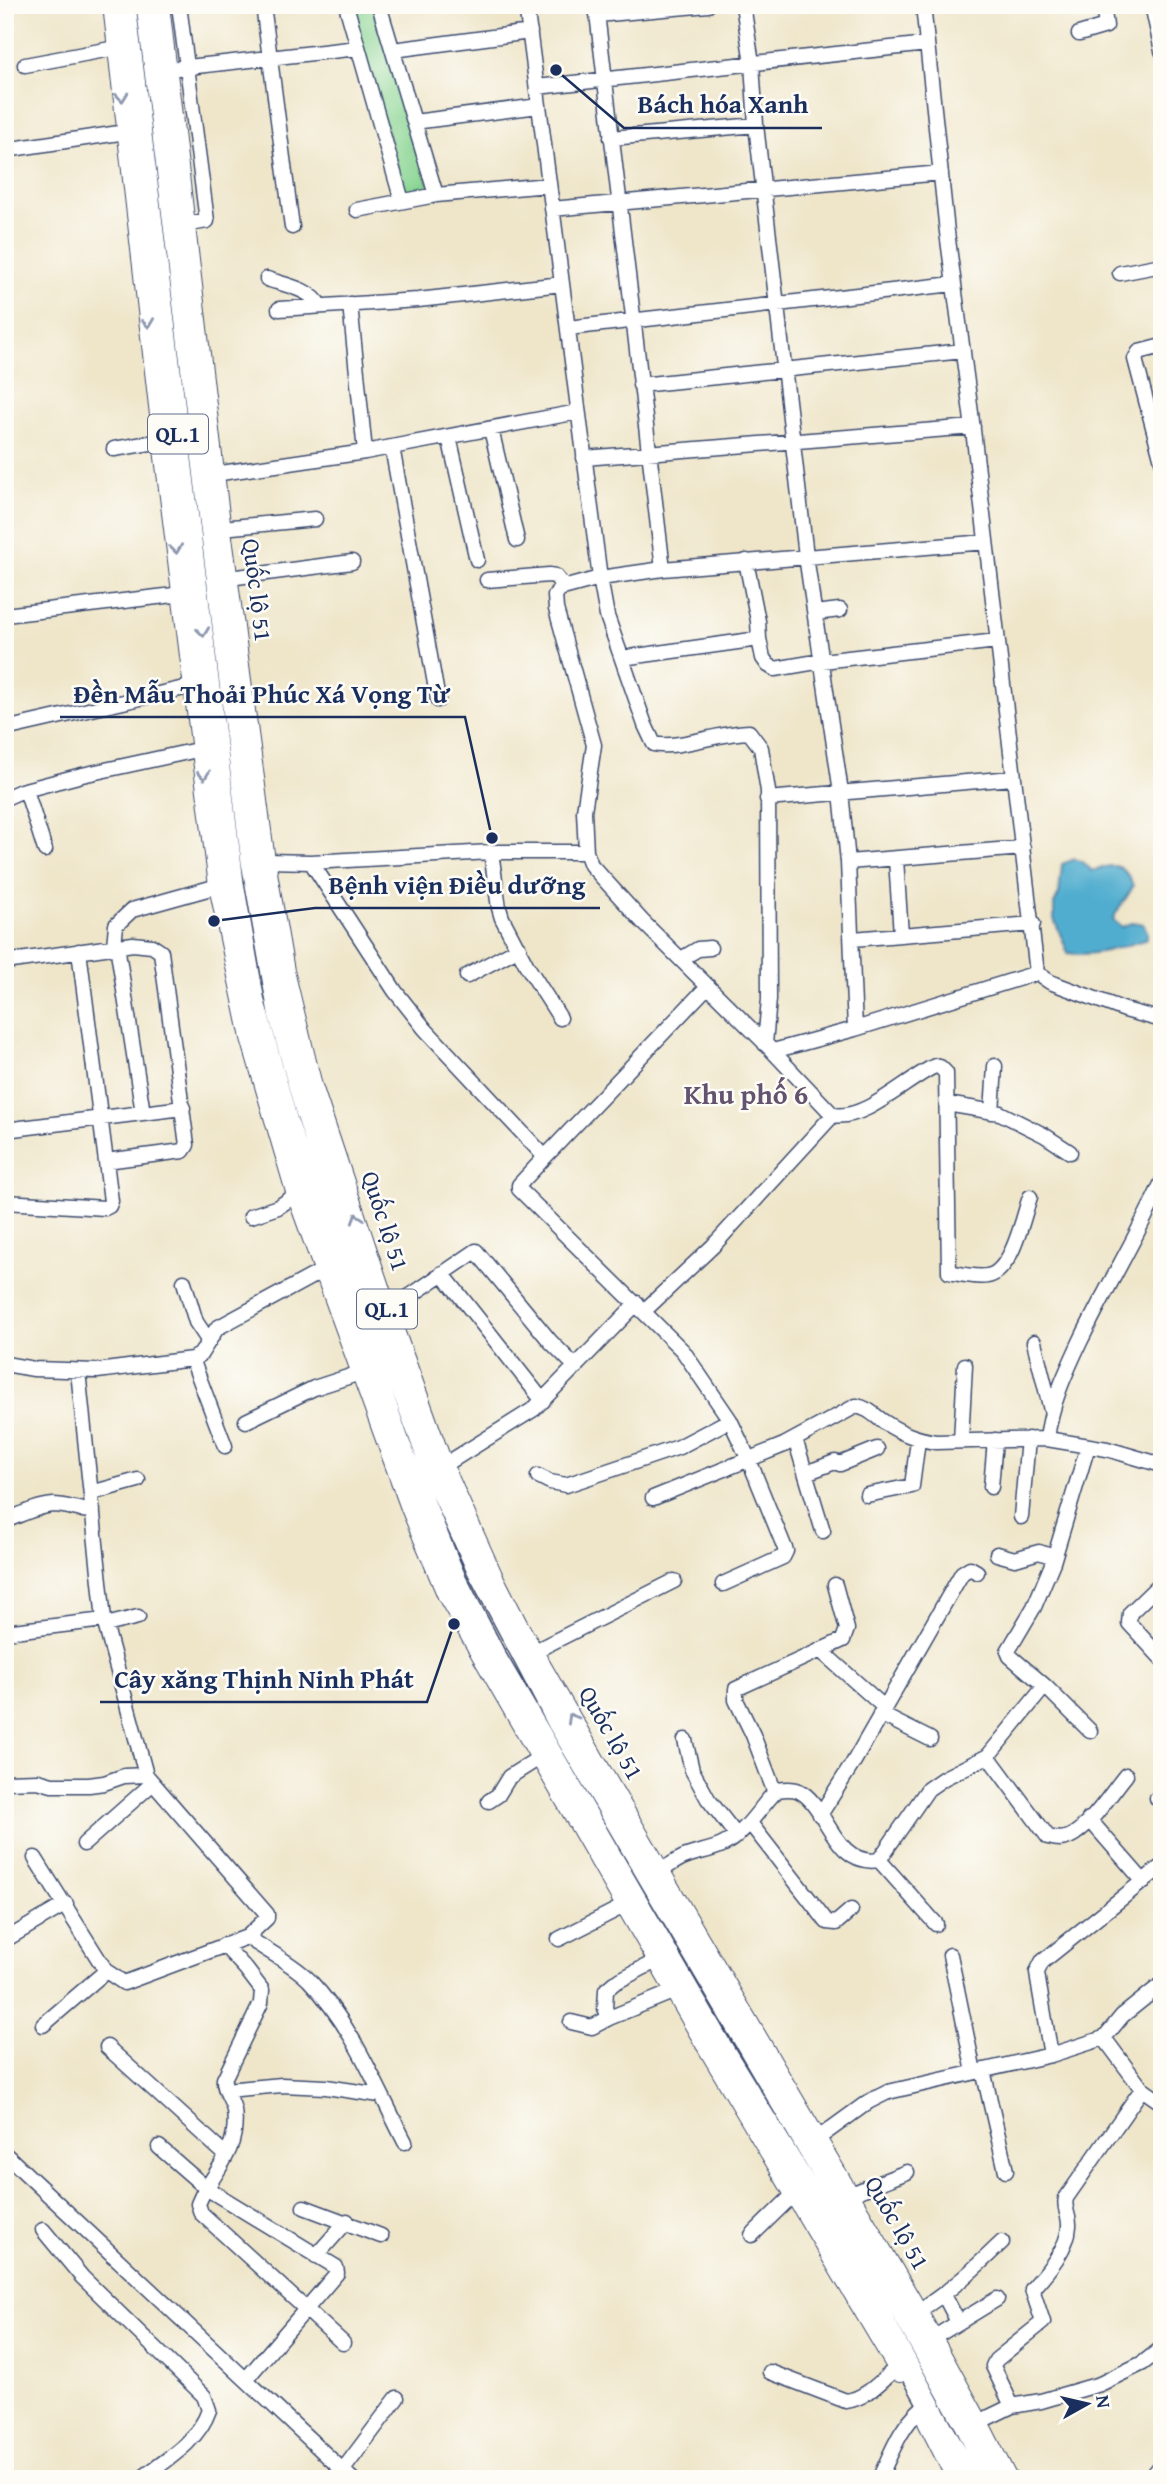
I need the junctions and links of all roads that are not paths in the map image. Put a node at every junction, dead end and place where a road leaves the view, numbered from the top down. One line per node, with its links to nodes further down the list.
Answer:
1 (112, 5): 19 (main road, Quốc lộ 51 / QL.1)
2 (125, 5): 42 (highway, Quốc lộ 51 / QL.1)
3 (147, 5): 74 (highway, Quốc lộ 51 / QL.1)
4 (160, 5): 27 (main road, Quốc lộ 51 / QL.1)
5 (179, 5): 26 (street)
6 (263, 5): 23 (street)
7 (346, 5): 20 (street)
8 (379, 5): 21 (street)
9 (526, 5): 16 (street)
10 (708, 5): 15 (street)
11 (743, 5): 24 (street)
12 (923, 5): 18 (street)
13 (1103, 5): 17 (street)
14 (1152, 5): 22 (street)
15 (597, 10): 28 (street)
16 (530, 32): 21 (street); 29 (street)
17 (1079, 34)
18 (927, 44): 24 (street); 36 (street)
19 (116, 48): 25 (street); 33 (main road, Quốc lộ 51 / QL.1, one-way to 33)
20 (359, 48): 23 (street); 40 (street)
21 (393, 50): 31 (street)
22 (1162, 51)
23 (270, 57): 26 (street); 46 (street)
24 (752, 63): 28 (street); 32 (street)
25 (25, 65)
26 (187, 67): 27 (street); 45 (street)
27 (167, 69): 45 (main road, Quốc lộ 51 / QL.1)
28 (605, 79): 29 (street); 34 (street)
29 (537, 87): 30 (street)
30 (539, 106): 31 (street); 37 (street)
31 (414, 122): 39 (street)
32 (756, 125): 34 (street); 38 (street)
33 (126, 132): 35 (street); 42 (main road, Quốc lộ 51 / QL.1)
34 (611, 138): 41 (street)
35 (5, 150)
36 (941, 173): 38 (street); 51 (street)
37 (549, 185): 39 (street); 43 (street)
38 (764, 190): 41 (street); 52 (street)
39 (436, 195): 40 (street)
40 (402, 201): 44 (street)
41 (619, 203): 43 (street); 56 (street)
42 (141, 205): 66 (main road, Quốc lộ 51 / QL.1, one-way to 66); 88 (highway, Quốc lộ 51 / QL.1)
43 (552, 209): 50 (street)
44 (357, 210)
45 (185, 225): 74 (main road, Quốc lộ 51 / QL.1)
46 (292, 227)
47 (1162, 265): 48 (street)
48 (1120, 273)
49 (268, 279): 54 (street)
50 (562, 284): 53 (street); 57 (street)
51 (953, 284): 52 (street); 59 (street)
52 (777, 303): 56 (street); 60 (street)
53 (350, 304): 54 (street); 70 (street)
54 (320, 306): 55 (street)
55 (279, 309)
56 (633, 320): 57 (street); 61 (street)
57 (568, 328): 62 (street)
58 (1162, 346): 73 (street)
59 (963, 351): 60 (street); 63 (street)
60 (785, 370): 61 (street); 67 (street)
61 (640, 385): 71 (street)
62 (578, 412): 64 (street); 72 (street)
63 (973, 427): 67 (street); 78 (street)
64 (491, 429): 65 (street); 77 (street)
65 (449, 437): 68 (street); 80 (street)
66 (162, 441): 69 (street); 88 (main road, Quốc lộ 51 / QL.1, one-way to 88)
67 (793, 442): 71 (street); 79 (street)
68 (392, 447): 70 (street); 97 (street)
69 (114, 449)
70 (365, 452): 74 (street)
71 (648, 453): 72 (street); 83 (street)
72 (584, 458): 85 (street)
73 (1162, 461)
74 (211, 475): 76 (main road, Quốc lộ 51 / QL.1); 110 (highway, Quốc lộ 51 / QL.1)
75 (315, 519): 76 (street)
76 (222, 528): 84 (main road, Quốc lộ 51 / QL.1)
77 (517, 540)
78 (985, 542): 79 (street); 93 (street)
79 (806, 556): 81 (street); 90 (street)
80 (477, 560)
81 (746, 561): 83 (street); 92 (street)
82 (352, 562): 84 (street)
83 (663, 569): 85 (street)
84 (229, 578): 110 (main road, Quốc lộ 51 / QL.1)
85 (600, 578): 87 (street); 94 (street)
86 (487, 580): 87 (street)
87 (564, 587): 108 (street)
88 (190, 593): 91 (street); 96 (highway, Quốc lộ 51 / QL.1, one-way to 96)
89 (840, 610): 90 (street)
90 (815, 613): 95 (street)
91 (5, 615)
92 (759, 639): 94 (street); 95 (street)
93 (996, 641): 95 (street); 100 (street)
94 (622, 658): 104 (street)
95 (822, 661): 102 (street)
96 (201, 684): 98 (street); 99 (highway, Quốc lộ 51 / QL.1)
97 (438, 700)
98 (5, 729)
99 (209, 747): 101 (street); 110 (highway, Quốc lộ 51 / QL.1, one-way to 110)
100 (1013, 778): 102 (street); 105 (street)
101 (26, 790): 103 (street); 106 (street)
102 (841, 792): 104 (street); 112 (street)
103 (5, 798)
104 (767, 799): 129 (street)
105 (1023, 848): 109 (street); 114 (street)
106 (45, 850)
107 (491, 852): 108 (street); 111 (street); 119 (street)
108 (586, 852): 121 (street)
109 (895, 859): 112 (street); 115 (street)
110 (241, 862): 111 (street); 113 (main road, Quốc lộ 51 / QL.1); 146 (main road, Quốc lộ 51 / QL.1, one-way to 110); 146 (highway, Quốc lộ 51 / QL.1)
111 (311, 862): 139 (street)
112 (848, 862): 116 (street)
113 (218, 886): 117 (street); 142 (main road, Quốc lộ 51 / QL.1)
114 (1033, 924): 115 (street); 123 (street)
115 (901, 935): 116 (street)
116 (853, 939): 128 (street)
117 (116, 945): 120 (street); 132 (street); 134 (street)
118 (710, 947): 121 (street)
119 (519, 948): 124 (street); 126 (street)
120 (79, 951): 122 (street); 136 (street)
121 (681, 959): 125 (street)
122 (5, 962)
123 (1037, 973): 127 (street); 128 (street)
124 (467, 976)
125 (708, 986): 129 (street); 139 (street)
126 (561, 1018)
127 (1162, 1020)
128 (855, 1029): 129 (street)
129 (769, 1047): 135 (street)
130 (995, 1066): 133 (street)
131 (947, 1104): 133 (street); 135 (street); 143 (street)
132 (183, 1108): 134 (street); 140 (street)
133 (992, 1112): 138 (street)
134 (143, 1113): 136 (street)
135 (833, 1115): 149 (street)
136 (100, 1119): 137 (street); 140 (street)
137 (5, 1130)
138 (1070, 1152)
139 (545, 1157): 149 (street)
140 (106, 1161): 144 (street)
141 (1162, 1182): 160 (street)
142 (296, 1195): 145 (street); 146 (main road, Quốc lộ 51 / QL.1)
143 (1030, 1197)
144 (5, 1202)
145 (251, 1216)
146 (346, 1263): 150 (main road, Quốc lộ 51 / QL.1); 151 (street); 158 (main road, Quốc lộ 51 / QL.1); 161 (highway, Quốc lộ 51 / QL.1); 175 (highway, Quốc lộ 51 / QL.1)
147 (442, 1273): 150 (street); 156 (street); 159 (street)
148 (184, 1282): 151 (street)
149 (641, 1307): 156 (street); 162 (street)
150 (388, 1311): 175 (main road, Quốc lộ 51 / QL.1)
151 (208, 1340): 153 (street)
152 (1034, 1342): 160 (street)
153 (192, 1359): 157 (street); 170 (street)
154 (5, 1364): 157 (street)
155 (965, 1365): 169 (street)
156 (576, 1367): 159 (street)
157 (78, 1371): 180 (street)
158 (360, 1373): 161 (main road, Quốc lộ 51 / QL.1); 163 (street)
159 (543, 1401): 175 (street)
160 (1051, 1410): 166 (street)
161 (381, 1412): 206 (main road, Quốc lộ 51 / QL.1); 222 (highway, Quốc lộ 51 / QL.1)
162 (730, 1420): 173 (street); 177 (street)
163 (246, 1421)
164 (1028, 1438): 166 (street); 168 (street); 184 (street)
165 (795, 1439): 167 (street); 173 (street); 176 (street)
166 (1048, 1439): 171 (street)
167 (918, 1440): 169 (street); 181 (street)
168 (995, 1440): 169 (street); 179 (street)
169 (961, 1441)
170 (225, 1446)
171 (1088, 1446): 174 (street); 188 (street)
172 (877, 1449): 176 (street)
173 (749, 1460): 182 (street); 192 (street)
174 (1162, 1465)
175 (438, 1469): 198 (highway, Quốc lộ 51 / QL.1)
176 (806, 1473): 186 (street)
177 (538, 1476)
178 (138, 1480): 180 (street)
179 (991, 1487)
180 (91, 1493): 183 (street)
181 (867, 1495)
182 (653, 1498)
183 (93, 1510): 185 (street); 195 (street)
184 (1021, 1517)
185 (5, 1521)
186 (823, 1531)
187 (997, 1554): 188 (street)
188 (1054, 1557): 200 (street)
189 (977, 1572): 201 (street)
190 (674, 1581): 198 (street)
191 (1162, 1582): 199 (street)
192 (723, 1584)
193 (835, 1585): 197 (street)
194 (138, 1617): 195 (street)
195 (105, 1623): 196 (street); 208 (street)
196 (5, 1632)
197 (820, 1650): 201 (street); 210 (street)
198 (529, 1654): 220 (highway, Quốc lộ 51 / QL.1, one-way to 198)
199 (1162, 1660)
200 (1045, 1686): 202 (street); 205 (street)
201 (882, 1710): 204 (street); 212 (street)
202 (1090, 1731)
203 (684, 1740): 215 (street)
204 (930, 1740)
205 (988, 1756): 213 (street); 218 (street)
206 (539, 1758): 211 (street); 222 (main road, Quốc lộ 51 / QL.1)
207 (1126, 1775): 213 (street)
208 (150, 1779): 209 (street); 216 (street); 226 (street)
209 (5, 1782)
210 (775, 1793): 212 (street); 214 (street)
211 (489, 1801)
212 (820, 1815): 218 (street)
213 (1089, 1819): 221 (street)
214 (750, 1823): 215 (street); 224 (street)
215 (737, 1836): 220 (street)
216 (84, 1844)
217 (35, 1857): 223 (street)
218 (879, 1860): 225 (street)
219 (1162, 1866): 221 (street)
220 (653, 1870): 243 (highway, Quốc lộ 51 / QL.1)
221 (1144, 1882): 240 (street)
222 (632, 1902): 227 (street); 231 (main road, Quốc lộ 51 / QL.1); 242 (highway, Quốc lộ 51 / QL.1)
223 (65, 1904): 228 (street); 232 (street)
224 (851, 1910)
225 (936, 1924)
226 (247, 1937): 229 (street); 246 (street)
227 (559, 1939)
228 (5, 1940)
229 (224, 1945): 232 (street); 245 (street)
230 (950, 1955): 241 (street)
231 (658, 1960): 234 (main road, Quốc lộ 51 / QL.1); 235 (street)
232 (106, 1971): 237 (street)
233 (1162, 1984): 238 (street)
234 (675, 1991): 235 (street); 242 (main road, Quốc lộ 51 / QL.1)
235 (609, 2018): 236 (street)
236 (571, 2022)
237 (43, 2025)
238 (1104, 2038): 240 (street); 244 (street)
239 (107, 2047): 253 (street)
240 (1051, 2055): 241 (street)
241 (978, 2071): 248 (street); 254 (street)
242 (736, 2084): 251 (highway, Quốc lộ 51 / QL.1)
243 (779, 2087): 248 (main road, Quốc lộ 51 / QL.1); 288 (highway, Quốc lộ 51 / QL.1)
244 (1142, 2089): 247 (street); 278 (street)
245 (226, 2090): 246 (street); 253 (street)
246 (380, 2095): 249 (street)
247 (1162, 2103)
248 (817, 2139): 258 (main road, Quốc lộ 51 / QL.1)
249 (405, 2141)
250 (159, 2147): 256 (street)
251 (775, 2148): 257 (main road, Quốc lộ 51 / QL.1); 281 (highway, Quốc lộ 51 / QL.1)
252 (5, 2154): 276 (street)
253 (226, 2155): 256 (street)
254 (1006, 2171)
255 (908, 2172): 258 (street)
256 (206, 2188): 265 (street); 268 (street)
257 (794, 2194): 262 (street); 274 (main road, Quốc lộ 51 / QL.1)
258 (851, 2194): 269 (main road, Quốc lộ 51 / QL.1)
259 (304, 2207): 260 (street)
260 (346, 2221): 263 (street); 265 (street)
261 (43, 2230): 284 (street)
262 (752, 2235)
263 (381, 2236)
264 (1002, 2242): 266 (street)
265 (316, 2256): 268 (street)
266 (944, 2295): 269 (street); 270 (street)
267 (997, 2299): 270 (street)
268 (305, 2308): 272 (street); 276 (street)
269 (918, 2311): 271 (main road, Quốc lộ 51 / QL.1)
270 (958, 2322): 271 (street)
271 (933, 2338): 280 (main road, Quốc lộ 51 / QL.1)
272 (343, 2343)
273 (1162, 2348): 278 (street)
274 (897, 2367): 275 (street); 279 (main road, Quốc lộ 51 / QL.1)
275 (770, 2372)
276 (247, 2378): 283 (street)
277 (397, 2398): 283 (street)
278 (1012, 2406): 280 (street)
279 (921, 2409): 281 (main road, Quốc lộ 51 / QL.1); 285 (street)
280 (979, 2421): 289 (main road, Quốc lộ 51 / QL.1)
281 (952, 2456): 286 (main road, Quốc lộ 51 / QL.1); 287 (highway, Quốc lộ 51 / QL.1)
282 (1162, 2463): 290 (street)
283 (347, 2474)
284 (141, 2479)
285 (879, 2479)
286 (956, 2479)
287 (970, 2479)
288 (992, 2479)
289 (1008, 2479)
290 (1149, 2479)

